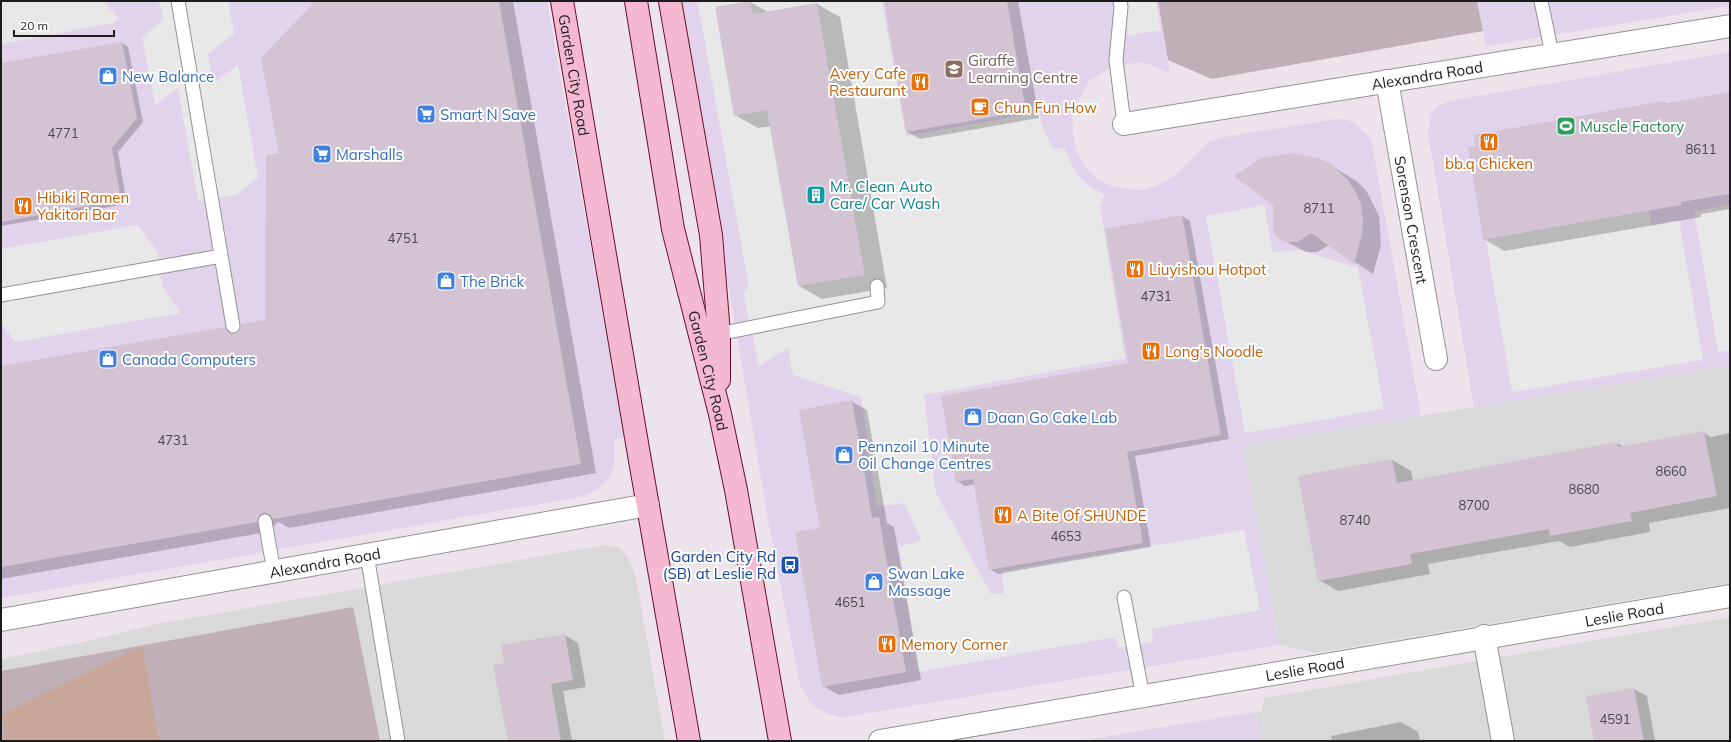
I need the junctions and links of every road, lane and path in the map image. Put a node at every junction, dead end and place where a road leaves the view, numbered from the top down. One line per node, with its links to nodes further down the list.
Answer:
1 (178, 1): 11 (lane)
2 (562, 1): 17 (main road, Garden City Road)
3 (636, 1): 15 (main road, Garden City Road)
4 (670, 1): 15 (main road)
5 (1120, 1): 10 (lane)
6 (1541, 1): 8 (lane)
7 (1730, 26): 8 (street, Alexandra Road)
8 (1552, 54): 9 (street, Alexandra Road)
9 (1387, 81): 10 (street, Alexandra Road); 16 (street, Sorenson Crescent)
10 (1124, 124)
11 (221, 256): 13 (lane); 14 (lane)
12 (878, 286): 15 (lane)
13 (1, 295)
14 (233, 326)
15 (709, 335): 28 (main road, Garden City Road)
16 (1436, 359)
17 (648, 505): 19 (street, Alexandra Road); 27 (main road, Garden City Road)
18 (265, 521): 20 (lane)
19 (367, 555): 20 (street, Alexandra Road); 26 (lane)
20 (274, 572): 23 (street, Alexandra Road)
21 (1730, 596): 24 (street, Leslie Road)
22 (1124, 597): 25 (lane)
23 (1, 620)
24 (1484, 636): 25 (street, Leslie Road); 30 (street)
25 (1143, 697): 29 (street, Leslie Road)
26 (398, 741)
27 (689, 741)
28 (780, 741)
29 (880, 741)
30 (1503, 741)

